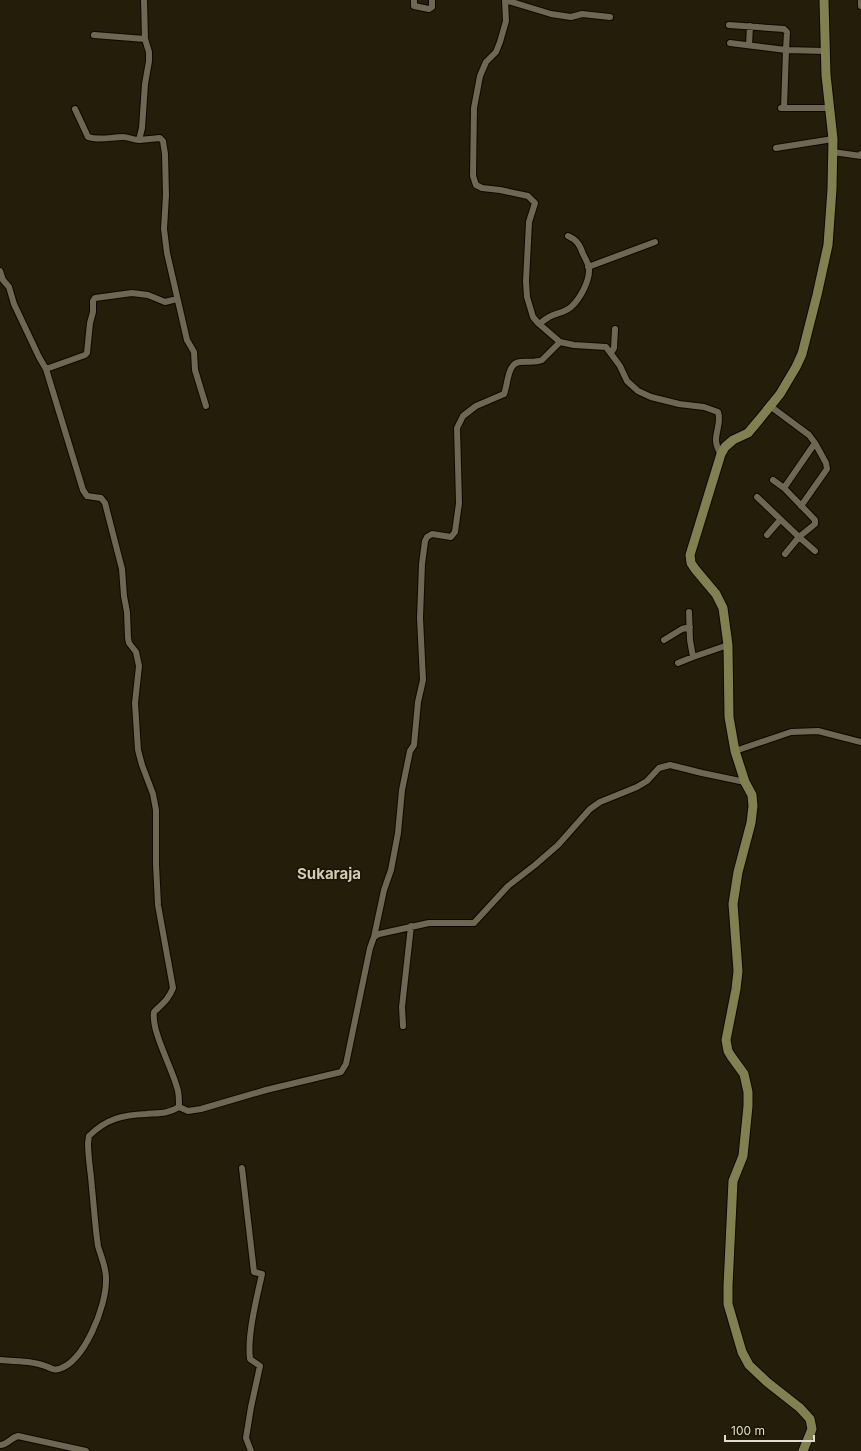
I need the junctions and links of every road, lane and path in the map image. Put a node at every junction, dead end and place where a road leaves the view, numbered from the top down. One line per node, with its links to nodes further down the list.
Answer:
1 (144, 0): 12 (street)
2 (414, 0): 3 (street)
3 (432, 0)
4 (505, 0): 8 (street); 29 (street)
5 (824, 0): 16 (main road)
6 (861, 0): 7 (street)
7 (861, 6)
8 (610, 17)
9 (729, 25): 10 (street)
10 (750, 26): 14 (street); 15 (street)
11 (94, 35): 12 (street)
12 (145, 39): 19 (street)
13 (730, 43): 14 (street)
14 (749, 45): 15 (street)
15 (786, 50): 16 (street); 17 (street)
16 (825, 51): 17 (main road)
17 (829, 108): 20 (main road)
18 (75, 110): 19 (street)
19 (139, 140): 28 (street)
20 (833, 140): 21 (street); 22 (main road)
21 (776, 148)
22 (833, 152): 23 (street); 35 (main road)
23 (861, 156)
24 (568, 236): 26 (street)
25 (655, 242): 26 (street)
26 (588, 267): 29 (street)
27 (0, 270): 33 (street)
28 (177, 300): 33 (street); 34 (street)
29 (539, 324): 31 (street)
30 (615, 329): 32 (street)
31 (560, 342): 32 (street); 57 (street)
32 (612, 353): 37 (street)
33 (46, 369): 59 (street)
34 (206, 406)
35 (770, 406): 36 (street); 37 (main road)
36 (815, 443): 39 (street); 41 (street)
37 (721, 454): 50 (main road)
38 (774, 480): 39 (street)
39 (784, 488): 41 (street)
40 (757, 497): 42 (street)
41 (801, 506): 44 (street)
42 (780, 520): 43 (street); 44 (street)
43 (767, 535)
44 (799, 537): 45 (street); 46 (street)
45 (815, 550)
46 (785, 554)
47 (690, 612): 48 (street)
48 (690, 626): 49 (street); 51 (street)
49 (664, 640)
50 (728, 645): 51 (street); 54 (main road)
51 (694, 657): 52 (street)
52 (678, 663)
53 (861, 742): 54 (street)
54 (735, 751): 55 (main road)
55 (745, 782): 56 (street); 65 (main road)
56 (411, 926): 57 (street); 58 (street)
57 (374, 937): 59 (street)
58 (403, 1026)
59 (179, 1107): 61 (street)
60 (242, 1168): 64 (street)
61 (0, 1360)
62 (0, 1445): 63 (street)
63 (86, 1451)
64 (251, 1451)
65 (803, 1451)

